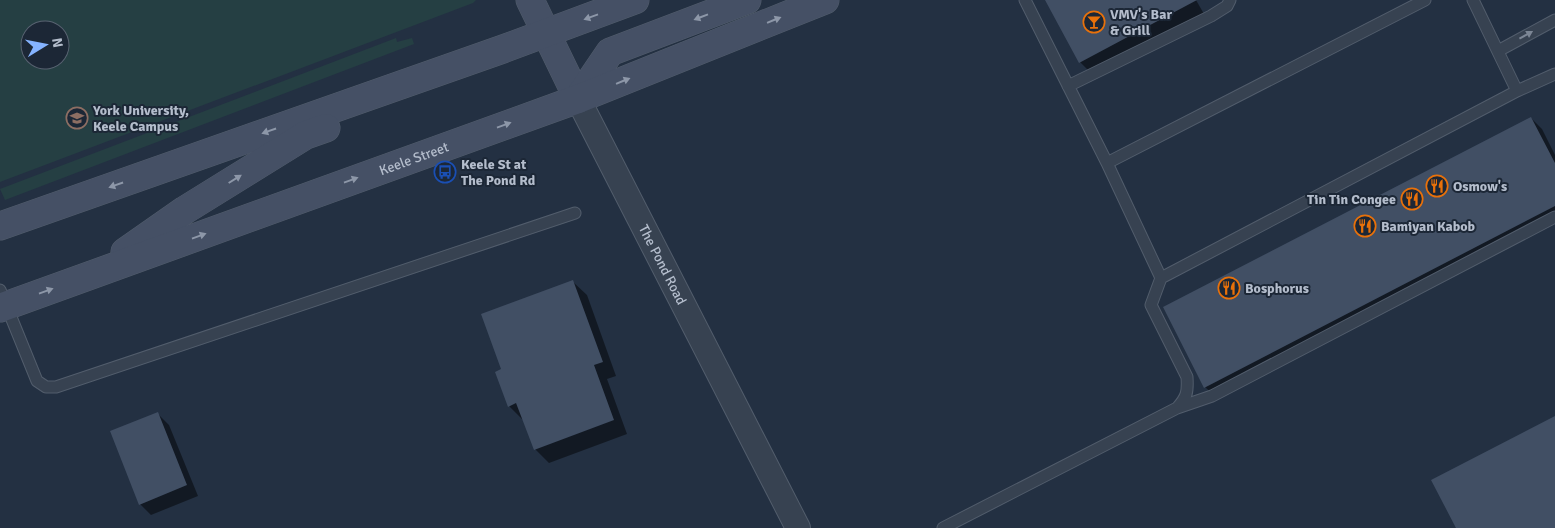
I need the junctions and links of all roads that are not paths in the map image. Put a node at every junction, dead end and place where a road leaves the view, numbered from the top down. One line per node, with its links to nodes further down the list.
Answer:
1 (530, 0): 10 (main road, The Pond Road)
2 (635, 0): 10 (main road, one-way to 10)
3 (747, 0): 15 (main road, one-way to 15)
4 (825, 0): 15 (main road, Keele Street, one-way to 4)
5 (1024, 0): 13 (lane)
6 (1230, 0): 13 (lane)
7 (1426, 0): 16 (lane)
8 (1473, 0): 11 (lane)
9 (1555, 20): 11 (lane, one-way to 9)
10 (546, 32): 15 (main road, The Pond Road); 19 (main road, one-way to 19); 20 (main road, one-way to 10)
11 (1498, 51): 14 (lane)
12 (1555, 74): 14 (lane)
13 (1068, 86): 16 (lane)
14 (1517, 91): 21 (lane)
15 (578, 99): 20 (main road, Keele Street, one-way to 15); 24 (street, The Pond Road)
16 (1106, 162): 21 (lane)
17 (575, 213): 22 (lane)
18 (1555, 217): 23 (lane)
19 (0, 226)
20 (93, 274): 22 (main road, Keele Street, one-way to 20)
21 (1161, 278): 23 (lane)
22 (2, 301)
23 (1177, 408): 25 (lane)
24 (798, 528)
25 (943, 528)

